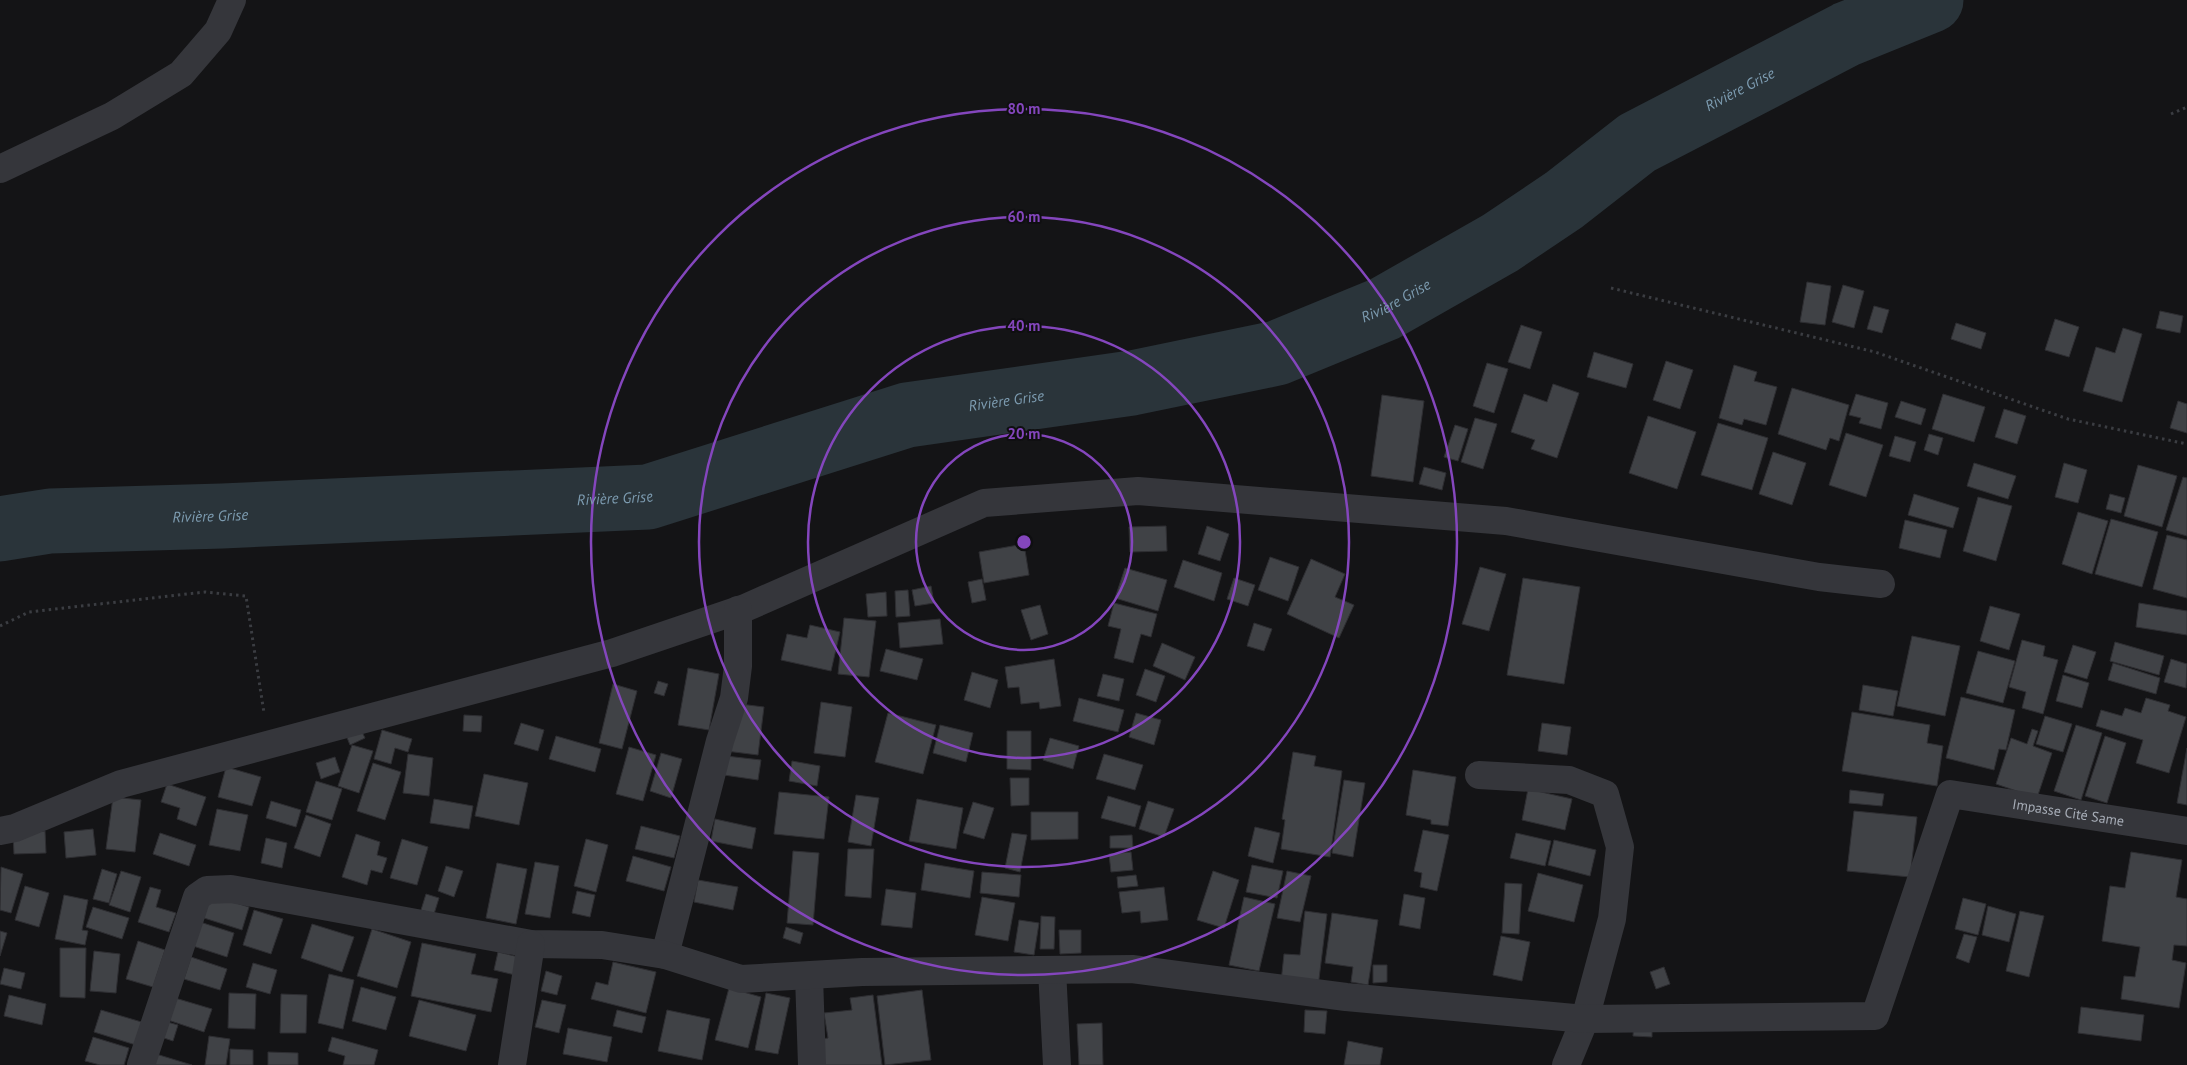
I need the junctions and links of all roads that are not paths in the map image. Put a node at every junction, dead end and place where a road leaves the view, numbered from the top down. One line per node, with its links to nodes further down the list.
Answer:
1 (232, 0): 2 (street)
2 (0, 169)
3 (1882, 584): 4 (street)
4 (738, 610): 6 (street); 9 (street)
5 (1480, 775): 12 (street)
6 (0, 831)
7 (2187, 831): 12 (street, Impasse Cité Same)
8 (531, 944): 9 (street); 13 (street); 14 (street)
9 (665, 955): 11 (street)
10 (1052, 970): 11 (street); 12 (street); 16 (street)
11 (809, 976): 15 (street)
12 (1585, 1019): 17 (street)
13 (141, 1065)
14 (512, 1065)
15 (812, 1065)
16 (1057, 1065)
17 (1566, 1065)

